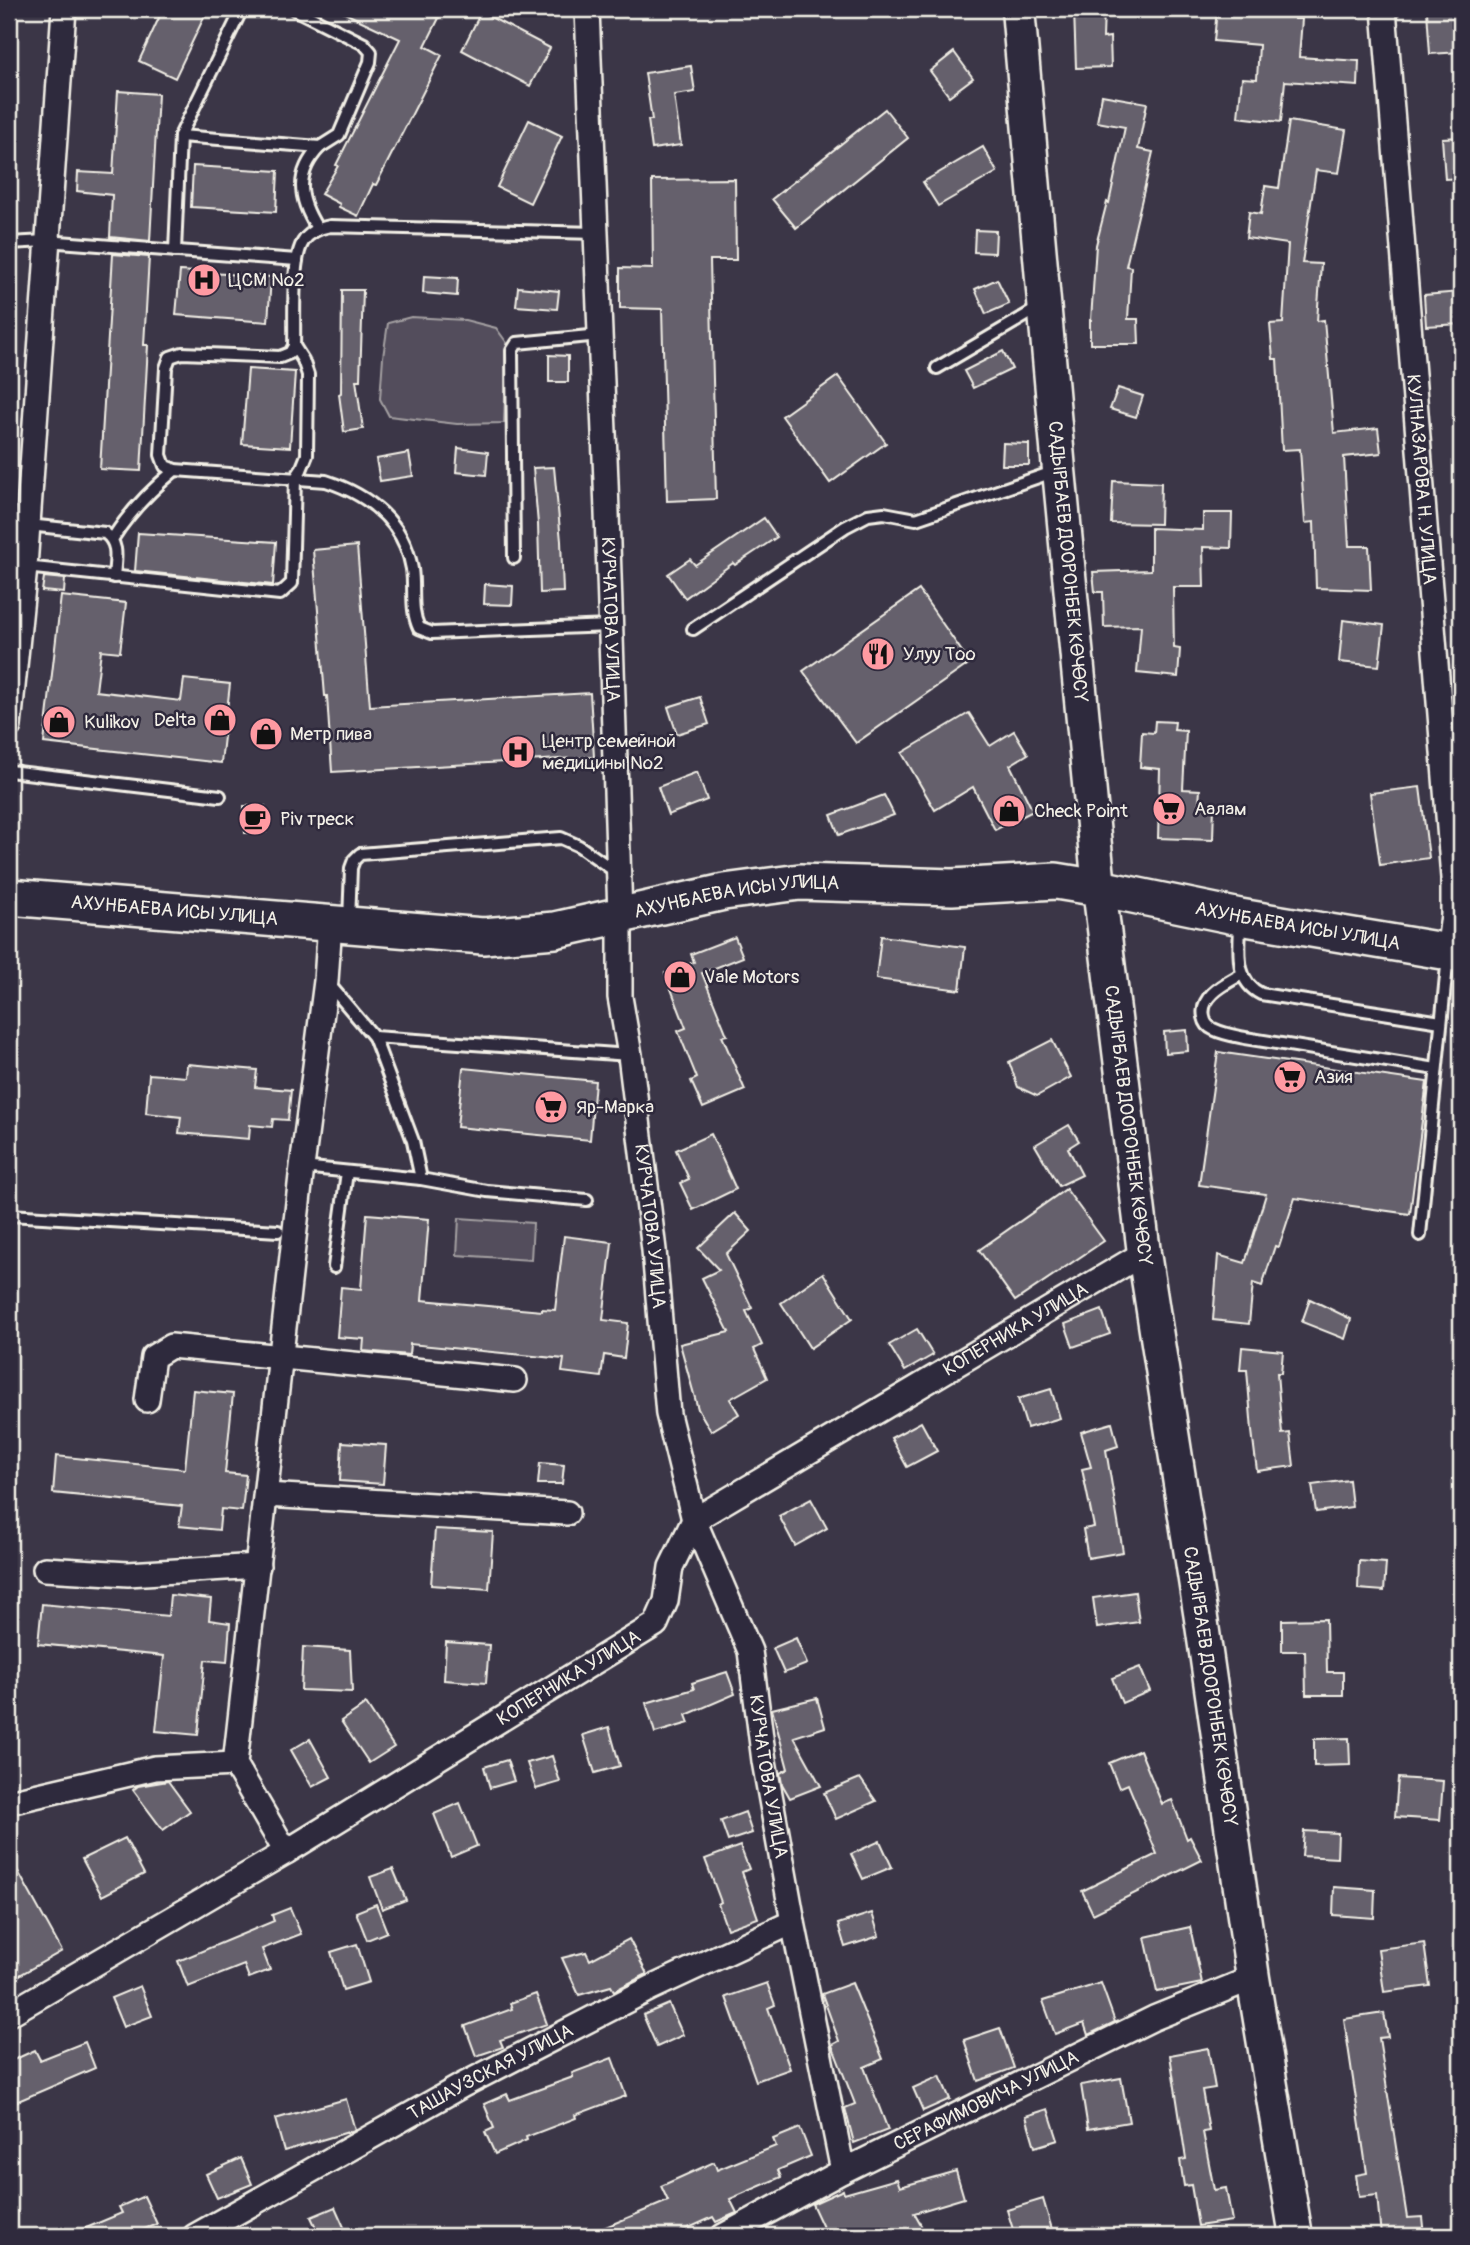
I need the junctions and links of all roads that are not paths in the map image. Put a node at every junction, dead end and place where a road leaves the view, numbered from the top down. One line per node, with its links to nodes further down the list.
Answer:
1 (64, 9): 11 (street)
2 (242, 9): 7 (lane)
3 (293, 9): 8 (lane)
4 (587, 9): 10 (street, КУРЧАТОВА УЛИЦА)
5 (1018, 9): 15 (main road, САДЫРБАЕВ ДООРОНБЕК КӨЧӨСҮ)
6 (1384, 9): 38 (street, КУЛНАЗАРОВА Н. УЛИЦА)
7 (180, 136): 8 (lane); 13 (lane)
8 (320, 147): 9 (lane)
9 (317, 228): 10 (lane); 14 (lane)
10 (596, 233): 16 (street, КУРЧАТОВА УЛИЦА)
11 (46, 241): 12 (lane); 13 (lane); 22 (street)
12 (9, 243)
13 (175, 251): 14 (lane)
14 (297, 260): 17 (lane)
15 (1044, 304): 18 (lane); 20 (main road, САДЫРБАЕВ ДООРОНБЕК КӨЧӨСҮ)
16 (600, 335): 24 (lane); 27 (street, КУРЧАТОВА УЛИЦА)
17 (295, 346): 19 (lane); 21 (lane)
18 (937, 368)
19 (175, 470): 21 (lane); 23 (lane)
20 (1059, 470): 28 (lane); 33 (main road, САДЫРБАЕВ ДООРОНБЕК КӨЧӨСҮ)
21 (295, 479): 26 (lane); 27 (lane)
22 (28, 525): 23 (lane); 25 (street)
23 (113, 538): 26 (lane)
24 (514, 558)
25 (17, 567): 26 (lane); 29 (street)
26 (114, 577)
27 (610, 626): 32 (street, КУРЧАТОВА УЛИЦА)
28 (692, 629)
29 (9, 726)
30 (9, 771): 31 (lane)
31 (220, 796)
32 (618, 874): 35 (street, КУРЧАТОВА УЛИЦА); 37 (lane)
33 (1099, 888): 35 (main road, АХУНБАЕВА ИСЫ УЛИЦА); 36 (main road, АХУНБАЕВА ИСЫ УЛИЦА); 52 (main road, САДЫРБАЕВ ДООРОНБЕК КӨЧӨСҮ)
34 (9, 897): 37 (main road, АХУНБАЕВА ИСЫ УЛИЦА)
35 (620, 915): 37 (main road, АХУНБАЕВА ИСЫ УЛИЦА); 43 (street, КУРЧАТОВА УЛИЦА)
36 (1240, 917): 38 (main road, АХУНБАЕВА ИСЫ УЛИЦА); 39 (lane)
37 (339, 923): 40 (street)
38 (1455, 954): 41 (lane)
39 (1242, 974): 41 (lane); 44 (lane)
40 (326, 981): 42 (lane); 45 (street)
41 (1441, 1022): 44 (lane)
42 (374, 1037): 43 (lane); 47 (lane)
43 (629, 1055): 59 (street, КУРЧАТОВА УЛИЦА)
44 (1436, 1069): 51 (lane)
45 (302, 1167): 46 (lane); 54 (street)
46 (347, 1172): 47 (lane); 53 (lane)
47 (421, 1179): 48 (lane)
48 (587, 1200)
49 (9, 1215): 50 (lane)
50 (278, 1231)
51 (1420, 1235)
52 (1144, 1253): 59 (street, КОПЕРНИКА УЛИЦА); 66 (main road, САДЫРБАЕВ ДООРОНБЕК КӨЧӨСҮ)
53 (334, 1266)
54 (281, 1358): 55 (street); 56 (street); 57 (street)
55 (515, 1380)
56 (147, 1401)
57 (266, 1494): 58 (street); 60 (street)
58 (567, 1513)
59 (694, 1520): 64 (street, КОПЕРНИКА УЛИЦА); 65 (street, КУРЧАТОВА УЛИЦА)
60 (258, 1566): 61 (street); 62 (street)
61 (45, 1569)
62 (235, 1764): 63 (street); 64 (street)
63 (9, 1802)
64 (286, 1852): 67 (street, КОПЕРНИКА УЛИЦА)
65 (793, 1922): 68 (street, КУРЧАТОВА УЛИЦА); 69 (street, ТАШАУЗСКАЯ УЛИЦА)
66 (1253, 1978): 68 (street, СЕРАФИМОВИЧА УЛИЦА); 71 (main road, САДЫРБАЕВ ДООРОНБЕК КӨЧӨСҮ)
67 (9, 2014)
68 (843, 2171): 70 (street, СЕРАФИМОВИЧА УЛИЦА)
69 (195, 2236)
70 (723, 2236)
71 (1296, 2236)

